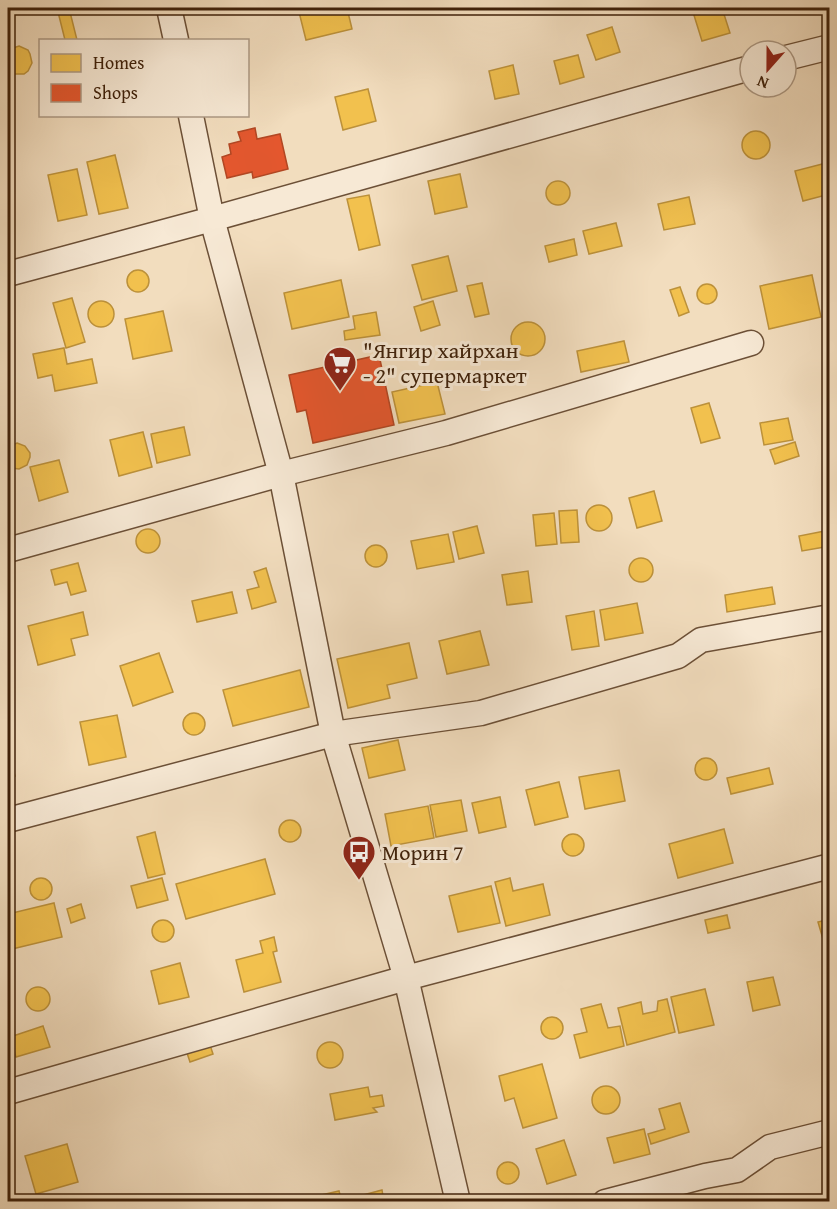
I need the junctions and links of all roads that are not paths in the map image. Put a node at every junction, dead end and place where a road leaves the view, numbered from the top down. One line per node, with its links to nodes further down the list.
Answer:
1 (169, 8): 2 (street)
2 (176, 39)
3 (830, 47): 4 (street)
4 (798, 55)
5 (738, 71): 7 (street)
6 (191, 117): 7 (street)
7 (212, 219): 8 (street); 10 (street)
8 (8, 274)
9 (751, 343): 10 (street)
10 (281, 474): 11 (street); 13 (street)
11 (8, 550)
12 (830, 617): 13 (street)
13 (333, 734): 14 (street); 16 (street)
14 (8, 820)
15 (830, 866): 16 (street)
16 (406, 978): 17 (street); 19 (street)
17 (8, 1092)
18 (830, 1132): 20 (street)
19 (458, 1202)
20 (605, 1202)

